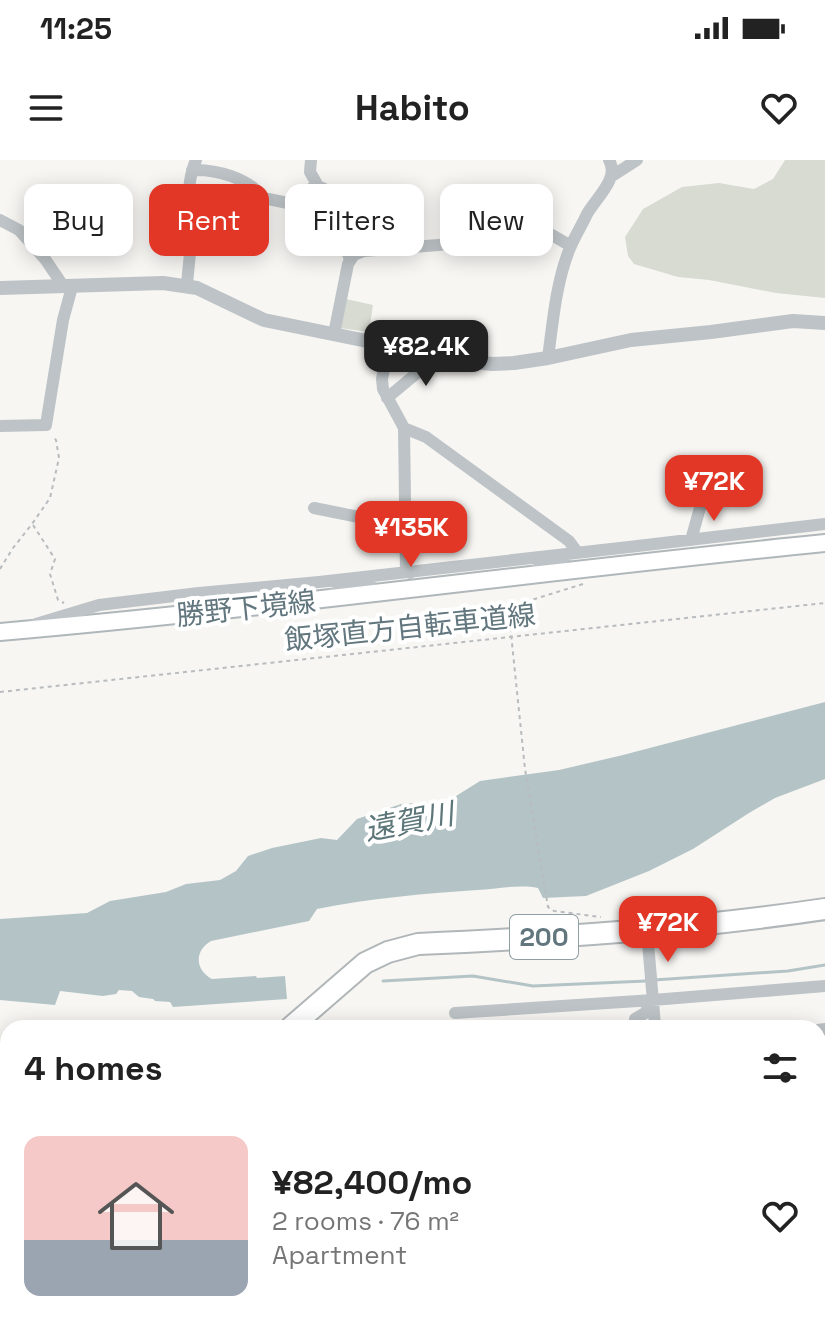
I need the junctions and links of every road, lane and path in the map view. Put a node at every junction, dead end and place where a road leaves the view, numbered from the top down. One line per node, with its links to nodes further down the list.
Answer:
1 (311, 160): 6 (street)
2 (609, 160): 5 (street)
3 (637, 160): 5 (street)
4 (194, 165): 7 (street); 12 (street)
5 (612, 176): 9 (street)
6 (317, 184)
7 (285, 202)
8 (0, 220): 13 (street)
9 (571, 246): 11 (street); 20 (street)
10 (349, 256): 11 (street)
11 (350, 260): 17 (street)
12 (187, 285): 13 (street); 17 (street)
13 (68, 287): 14 (street); 22 (street)
14 (0, 288)
15 (825, 314): 16 (street)
16 (818, 323): 20 (street)
17 (334, 334): 18 (street)
18 (389, 344): 19 (street); 21 (street)
19 (451, 358): 20 (street); 21 (street)
20 (548, 358)
21 (387, 398): 24 (street)
22 (46, 425): 23 (street); 28 (path)
23 (0, 426)
24 (404, 428): 27 (street); 33 (street)
25 (703, 497): 31 (street)
26 (314, 508): 27 (street)
27 (404, 522): 36 (street)
28 (32, 524): 35 (path); 42 (path)
29 (825, 524): 30 (street)
30 (718, 536): 31 (street); 34 (street)
31 (691, 540): 33 (street)
32 (825, 543): 34 (main road, 勝野下境線)
33 (577, 552): 36 (street); 37 (street)
34 (653, 560): 37 (main road, 勝野下境線)
35 (0, 569)
36 (400, 572): 39 (street); 40 (street); 42 (street)
37 (527, 575): 39 (main road, 勝野下境線)
38 (593, 581): 45 (path)
39 (473, 582): 40 (main road, 勝野下境線)
40 (326, 599): 43 (main road, 勝野下境線)
41 (825, 603): 45 (path, 飯塚直方自転車道線)
42 (79, 611): 43 (street)
43 (25, 630): 44 (main road, 勝野下境線)
44 (0, 632)
45 (511, 637): 46 (path, 飯塚直方自転車道線); 48 (path)
46 (0, 692)
47 (825, 909): 49 (highway, 200)
48 (601, 917)
49 (647, 931): 51 (street); 53 (highway, 200)
50 (825, 986): 51 (street)
51 (653, 1000): 52 (street); 54 (street); 55 (street)
52 (455, 1013)
53 (299, 1020)
54 (635, 1020)
55 (654, 1020)

